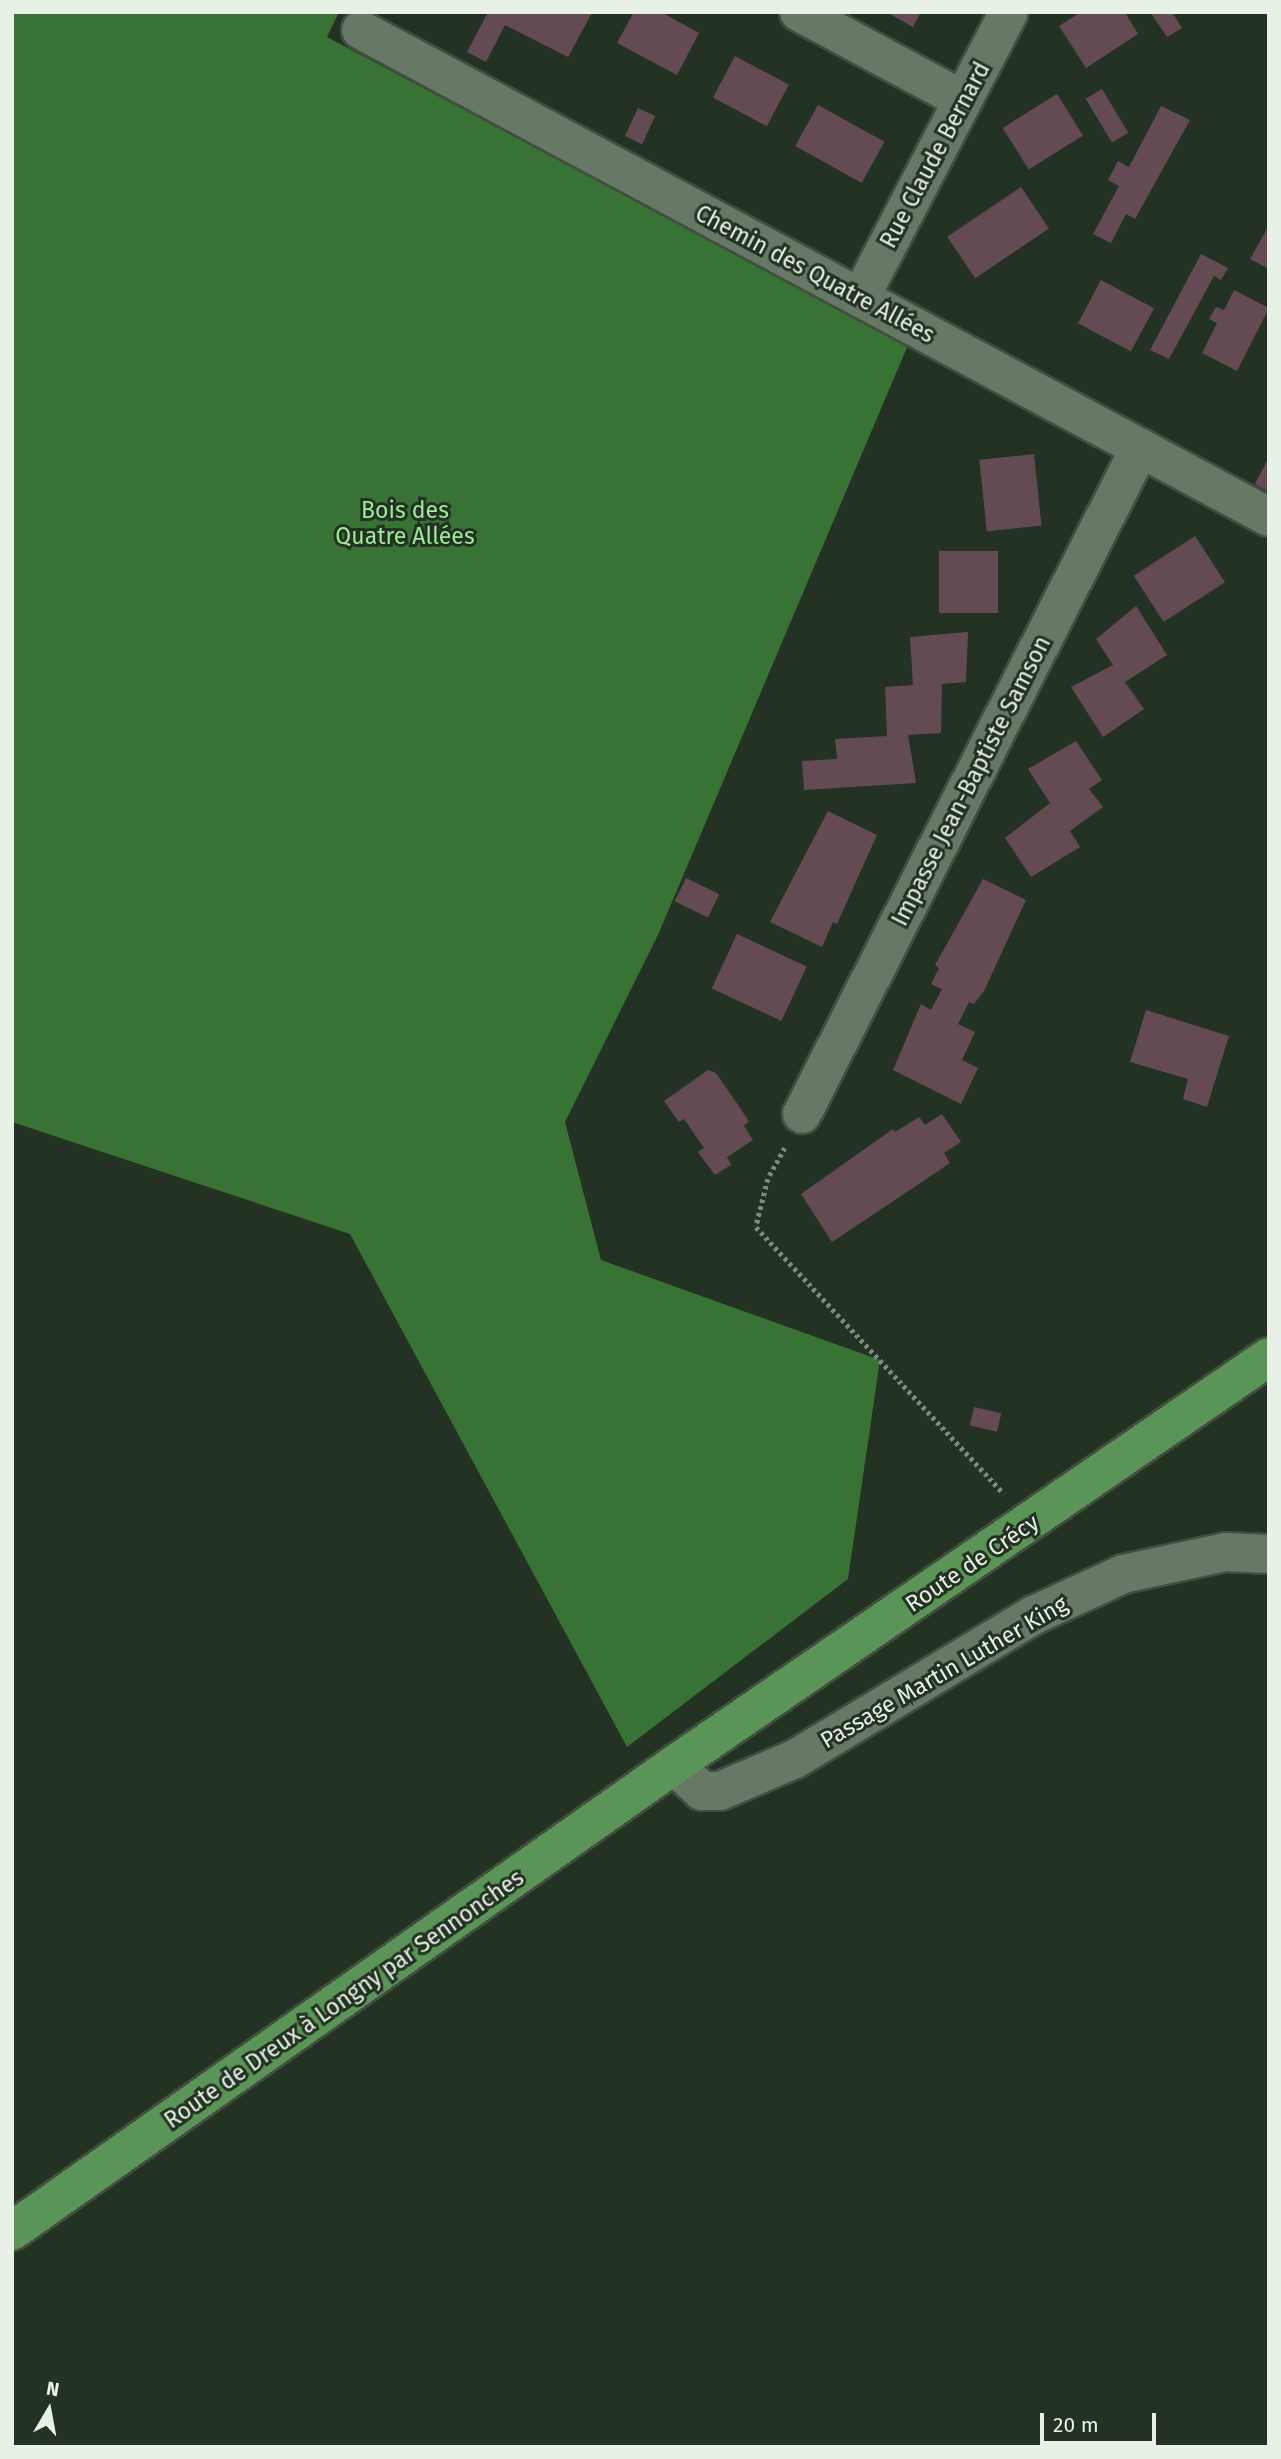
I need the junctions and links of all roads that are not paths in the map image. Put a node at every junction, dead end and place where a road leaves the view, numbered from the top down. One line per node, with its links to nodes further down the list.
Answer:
1 (799, 12): 4 (street)
2 (1009, 12): 4 (street, Rue Claude Bernard)
3 (361, 30): 5 (street, Chemin des Quatre Allées)
4 (963, 100): 5 (street, Rue Claude Bernard)
5 (860, 298): 6 (street, Chemin des Quatre Allées)
6 (1140, 448): 7 (street, Chemin des Quatre Allées); 8 (street, Impasse Jean-Baptiste Samson)
7 (1269, 517)
8 (802, 1114)
9 (1269, 1357): 11 (main road, Route de Crécy)
10 (1269, 1554): 11 (street, Passage Martin Luther King)
11 (674, 1765): 12 (main road, Route de Dreux à Longny par Sennonches)
12 (12, 2231)

